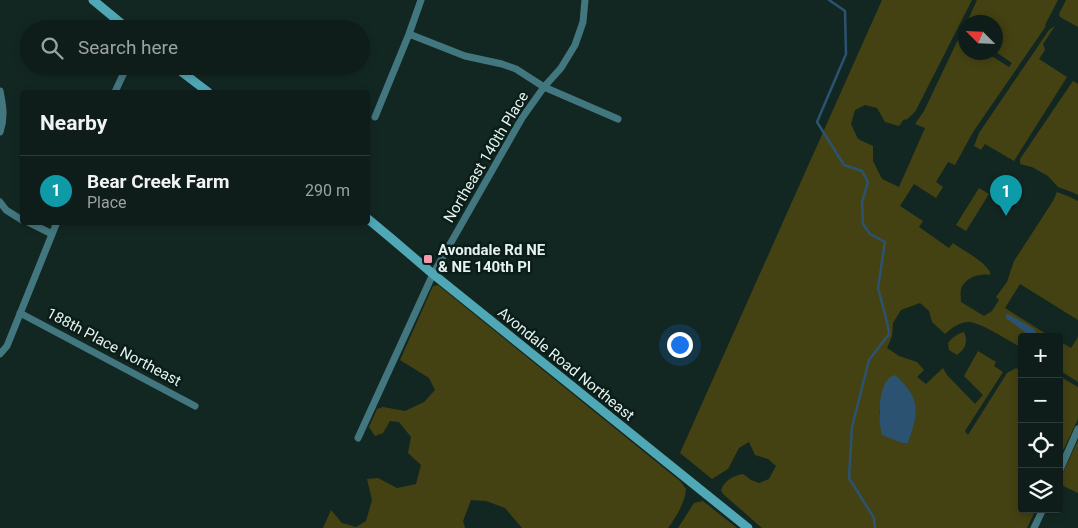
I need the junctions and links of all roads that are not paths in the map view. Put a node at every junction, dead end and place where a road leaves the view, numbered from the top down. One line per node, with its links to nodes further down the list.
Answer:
1 (93, 0): 4 (main road)
2 (421, 0): 5 (street)
3 (586, 0): 8 (street, Northeast 140th Place)
4 (117, 20)
5 (409, 34): 8 (street); 12 (street)
6 (123, 75): 9 (street)
7 (186, 75): 10 (main road)
8 (544, 87): 13 (street); 21 (street, Northeast 140th Place)
9 (116, 90)
10 (205, 90)
11 (0, 91): 14 (street)
12 (375, 117)
13 (618, 119)
14 (0, 132)
15 (0, 202): 16 (street)
16 (20, 219)
17 (370, 221): 21 (main road, Avondale Road Northeast)
18 (34, 225): 20 (street)
19 (56, 225): 20 (street)
20 (52, 234): 22 (street)
21 (433, 274): 26 (street, Northeast 140th Place); 29 (main road, Avondale Road Northeast)
22 (20, 313): 23 (street); 24 (street, 188th Place Northeast)
23 (0, 354)
24 (195, 406)
25 (1078, 429): 27 (street)
26 (358, 438)
27 (1061, 468)
28 (1040, 513): 30 (street)
29 (748, 528)
30 (1034, 528)

